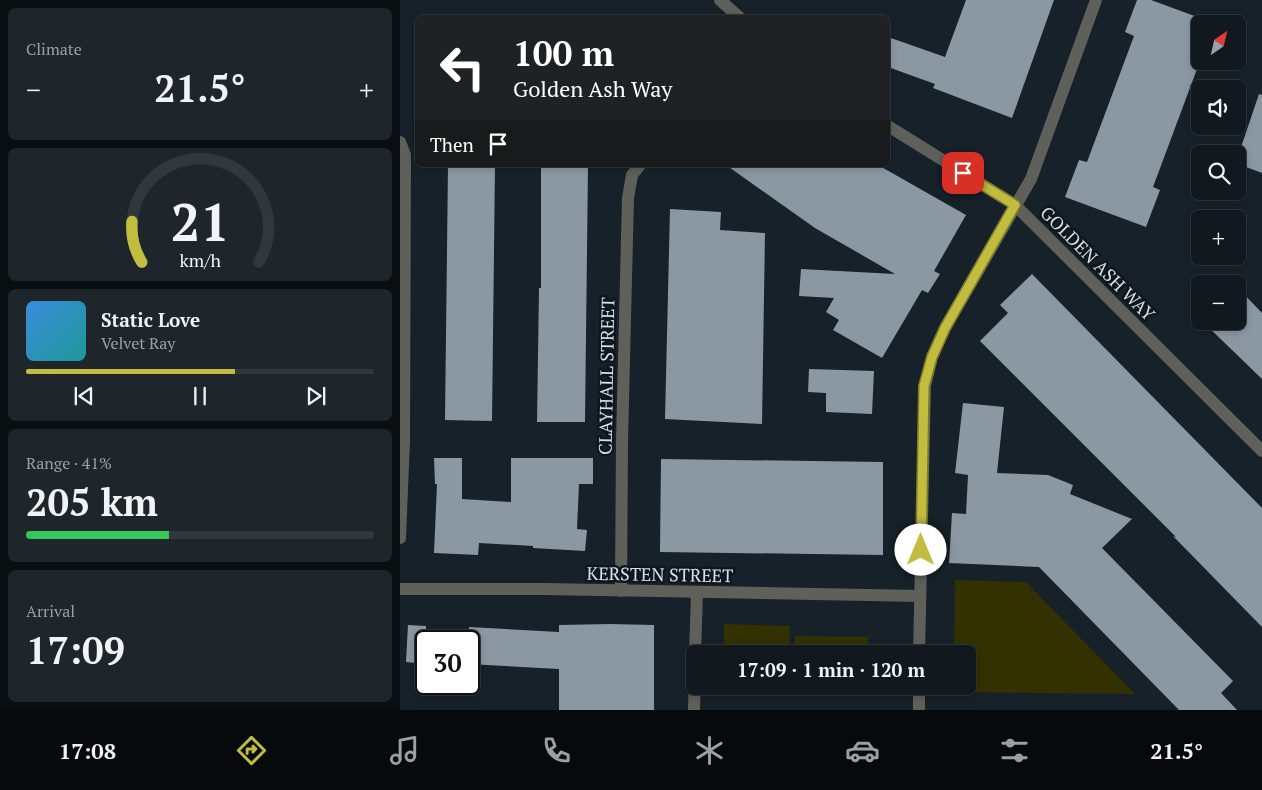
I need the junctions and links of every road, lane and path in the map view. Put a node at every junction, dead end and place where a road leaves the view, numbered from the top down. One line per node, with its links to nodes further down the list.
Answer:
1 (720, 0): 3 (street)
2 (1096, 0): 7 (street)
3 (737, 15)
4 (890, 127): 7 (street, GOLDEN ASH WAY)
5 (400, 142): 9 (street)
6 (638, 167): 11 (street, CLAYHALL STREET)
7 (1015, 205): 8 (street, GOLDEN ASH WAY); 13 (street)
8 (1262, 451)
9 (400, 538)
10 (400, 589): 11 (street, KERSTEN STREET)
11 (621, 591): 12 (street, KERSTEN STREET)
12 (697, 592): 13 (street, KERSTEN STREET); 14 (street)
13 (920, 596): 15 (street)
14 (695, 645)
15 (919, 645)
16 (694, 695): 18 (street)
17 (919, 695): 19 (street)
18 (694, 710)
19 (919, 710)

